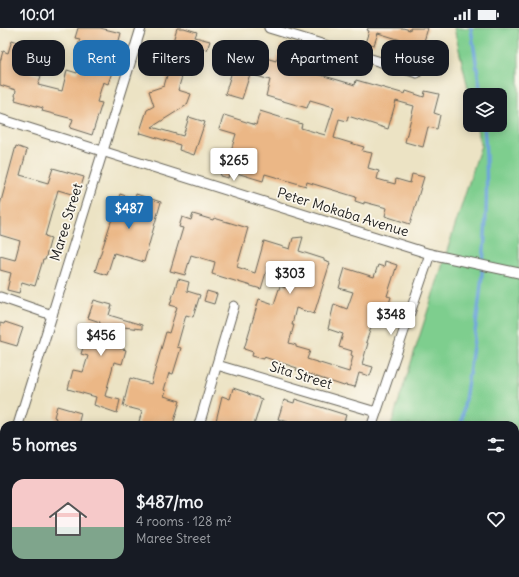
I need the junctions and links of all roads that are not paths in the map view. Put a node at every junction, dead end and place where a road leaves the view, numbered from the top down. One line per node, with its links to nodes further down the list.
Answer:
1 (141, 28): 5 (street, Maree Street)
2 (269, 28): 3 (street)
3 (381, 62)
4 (0, 119): 5 (street, Peter Mokaba Avenue)
5 (102, 152): 6 (street, Peter Mokaba Avenue); 10 (street, Maree Street)
6 (430, 254): 7 (street, Peter Mokaba Avenue); 12 (street)
7 (519, 273)
8 (0, 297): 10 (street)
9 (234, 306): 11 (street)
10 (52, 315): 13 (street, Maree Street)
11 (217, 364): 12 (street, Sita Street); 14 (street)
12 (376, 412): 15 (street)
13 (19, 421)
14 (201, 421)
15 (373, 421)

